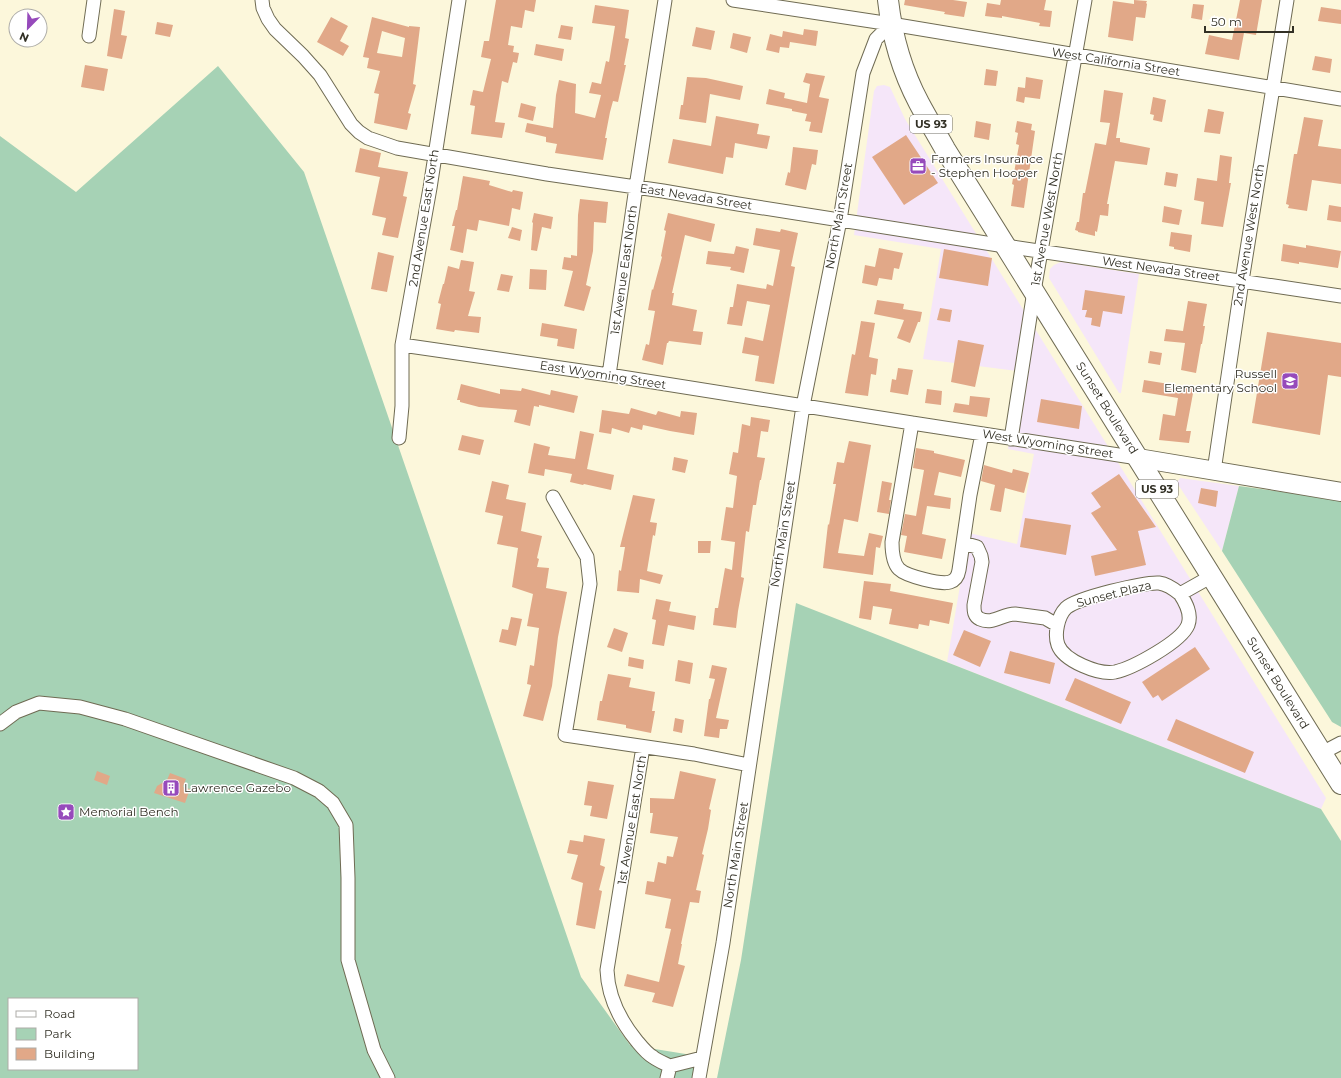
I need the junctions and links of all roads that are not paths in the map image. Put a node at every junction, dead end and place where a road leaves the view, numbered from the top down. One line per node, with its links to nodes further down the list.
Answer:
1 (94, 0): 10 (street)
2 (262, 0): 14 (street, East Nevada Street)
3 (459, 0): 14 (street, 2nd Avenue East North)
4 (665, 0): 15 (street, 1st Avenue East North)
5 (733, 0): 9 (street, West California Street)
6 (888, 0): 9 (main road, US 93)
7 (1085, 0): 11 (street, 1st Avenue West North)
8 (1287, 0): 12 (street, 2nd Avenue West North)
9 (890, 24): 11 (street, West California Street); 16 (street, North Main Street); 17 (main road, Sunset Boulevard / US 93)
10 (89, 36)
11 (1076, 55): 12 (street, West California Street); 18 (street, 1st Avenue West North)
12 (1272, 88): 13 (street, West California Street); 19 (street, 2nd Avenue West North)
13 (1341, 99)
14 (434, 154): 15 (street, East Nevada Street); 22 (street, 2nd Avenue East North)
15 (636, 187): 16 (street, East Nevada Street); 23 (street, 1st Avenue East North)
16 (840, 220): 17 (street, East Nevada Street); 24 (street, North Main Street)
17 (1005, 246): 18 (street, West Nevada Street); 20 (main road, Sunset Boulevard / US 93)
18 (1042, 252): 19 (street, West Nevada Street); 20 (street, 1st Avenue West North)
19 (1242, 281): 21 (street, West Nevada Street); 30 (street, 2nd Avenue West North)
20 (1034, 292): 28 (street, 1st Avenue West North); 29 (main road, Sunset Boulevard / US 93)
21 (1341, 296)
22 (402, 345): 23 (street, East Wyoming Street); 27 (street, 2nd Avenue East North)
23 (609, 375): 24 (street, East Wyoming Street)
24 (803, 406): 25 (street, West Wyoming Street); 41 (street, North Main Street)
25 (912, 424): 26 (street, West Wyoming Street); 33 (street)
26 (982, 434): 28 (street, West Wyoming Street); 33 (street)
27 (399, 438)
28 (1011, 439): 29 (street, West Wyoming Street)
29 (1138, 458): 30 (street, West Wyoming Street); 34 (main road, Sunset Boulevard / US 93)
30 (1214, 471): 31 (street, West Wyoming Street)
31 (1341, 492)
32 (553, 497): 39 (street, 1st Avenue East North)
33 (964, 543): 36 (street)
34 (1212, 576): 35 (street); 40 (main road, Sunset Boulevard / US 93)
35 (1180, 594): 36 (street, Sunset Plaza); 36 (street)
36 (1057, 625)
37 (0, 724): 45 (street)
38 (1341, 743): 40 (street)
39 (644, 747): 41 (street); 44 (street, 1st Avenue East North)
40 (1322, 753): 42 (main road, Sunset Boulevard / US 93)
41 (749, 765): 43 (street, North Main Street)
42 (1341, 784)
43 (702, 1058): 44 (street, 1st Avenue East North); 46 (street, North Main Street)
44 (668, 1072)
45 (388, 1078)
46 (698, 1078)

